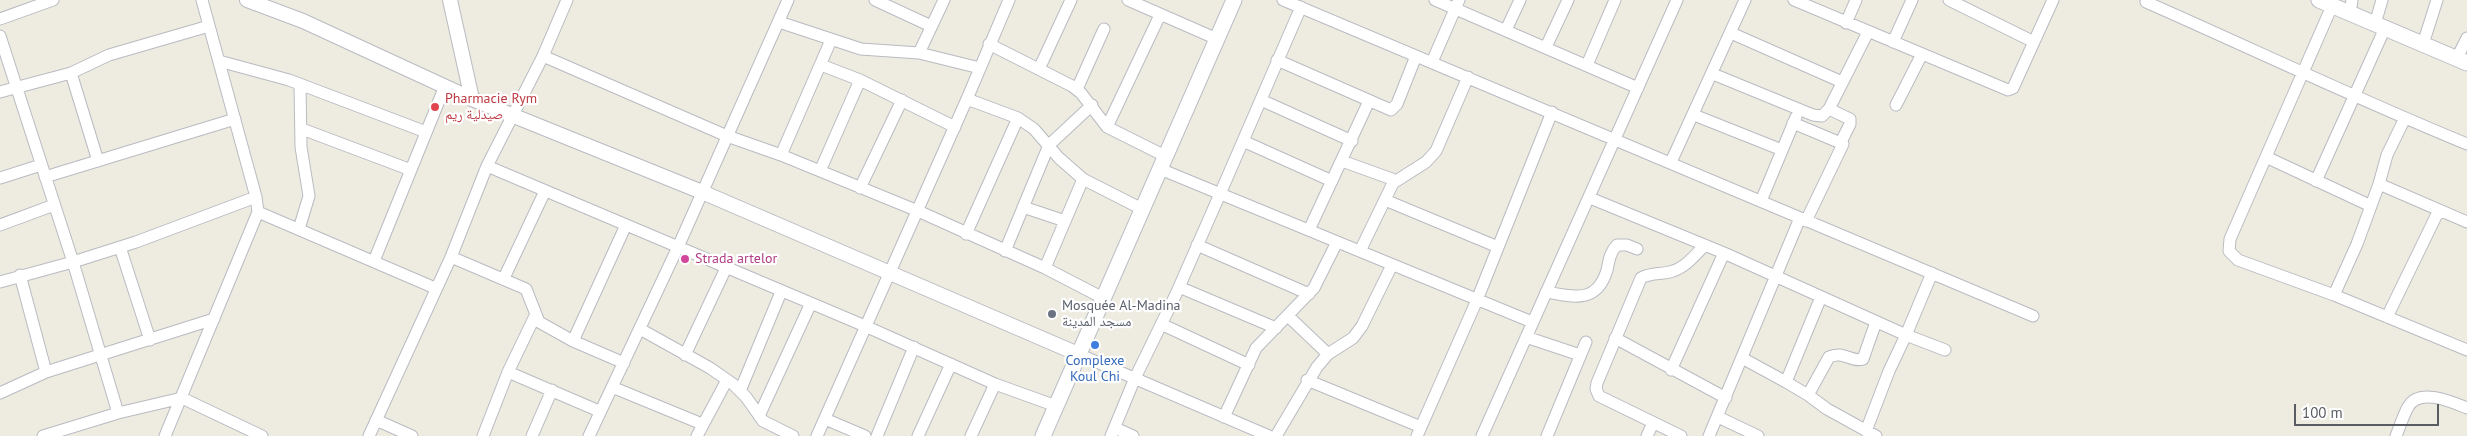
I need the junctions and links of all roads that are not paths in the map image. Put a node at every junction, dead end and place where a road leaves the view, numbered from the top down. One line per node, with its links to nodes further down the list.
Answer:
1 (53, 0): 33 (street)
2 (202, 0): 36 (street)
3 (247, 0): 71 (street)
4 (450, 0): 77 (street)
5 (567, 0): 54 (street)
6 (788, 0): 34 (street)
7 (875, 0): 37 (street)
8 (944, 0): 37 (street)
9 (1009, 0): 49 (street)
10 (1071, 0): 63 (street)
11 (1128, 0): 32 (street)
12 (1234, 0): 45 (main road)
13 (1283, 0): 30 (street)
14 (1435, 0): 29 (street)
15 (1520, 0): 40 (street)
16 (1568, 0): 51 (street)
17 (1615, 0): 61 (street)
18 (1677, 0): 73 (street)
19 (1745, 0): 42 (street)
20 (1794, 0): 35 (street)
21 (1856, 0): 35 (street)
22 (1912, 0): 47 (street)
23 (1949, 0): 48 (street)
24 (2053, 0): 48 (street)
25 (2382, 0): 38 (street)
26 (2437, 0): 50 (street)
27 (2146, 2): 64 (street)
28 (2325, 3): 31 (main road); 64 (street)
29 (1457, 4): 40 (street); 59 (street)
30 (1301, 7): 55 (street); 56 (street)
31 (2351, 7): 38 (main road)
32 (1160, 14): 45 (street); 94 (street)
33 (0, 19)
34 (779, 22): 46 (street); 97 (street)
35 (1846, 23): 41 (street)
36 (209, 26): 57 (street); 65 (street)
37 (931, 26): 52 (street)
38 (2380, 26): 50 (main road); 76 (street)
39 (1104, 29): 74 (street)
40 (1506, 30): 51 (street)
41 (1868, 32): 47 (street); 69 (street)
42 (1731, 33): 66 (street); 69 (street)
43 (0, 36): 72 (street)
44 (2467, 38): 58 (street)
45 (1217, 39): 110 (main road)
46 (831, 40): 52 (street); 60 (street)
47 (1893, 42): 53 (street)
48 (2034, 42): 53 (street)
49 (989, 44): 62 (street); 63 (street)
50 (2424, 44): 58 (main road)
51 (1546, 47): 61 (street)
52 (918, 53): 62 (street)
53 (1922, 54): 83 (street)
54 (543, 56): 88 (street); 97 (street)
55 (1416, 56): 59 (street); 81 (street)
56 (1277, 60): 80 (street); 81 (street)
57 (219, 61): 70 (street); 91 (street)
58 (2462, 61)
59 (1432, 62): 67 (street)
60 (821, 65): 68 (street); 105 (street)
61 (1587, 65): 73 (street)
62 (980, 68): 78 (street)
63 (1038, 69): 74 (street)
64 (2304, 71): 76 (street); 106 (street)
65 (71, 72): 72 (street); 108 (street)
66 (1713, 74): 85 (street); 87 (street)
67 (1468, 77): 86 (street); 119 (street)
68 (860, 80): 79 (street); 114 (street)
69 (1842, 82): 84 (street)
70 (300, 85): 95 (street); 96 (street)
71 (444, 86): 77 (street); 96 (street)
72 (17, 87): 75 (street); 113 (street)
73 (1638, 88): 98 (street)
74 (1077, 89): 82 (street)
75 (0, 92)
76 (2354, 94): 90 (street); 118 (street)
77 (472, 99): 88 (street)
78 (967, 99): 89 (street); 93 (street)
79 (902, 100): 93 (street); 121 (street)
80 (1262, 100): 99 (street); 100 (street)
81 (1369, 101): 99 (street)
82 (1092, 105): 94 (street); 103 (street)
83 (1896, 105)
84 (1829, 108): 85 (street); 101 (street)
85 (1799, 109): 92 (street)
86 (1552, 112): 98 (street); 149 (street)
87 (1694, 115): 104 (street); 109 (street)
88 (514, 116): 111 (street); 123 (street)
89 (1018, 118): 103 (street); 143 (street)
90 (2405, 118): 102 (street); 120 (street)
91 (235, 119): 108 (street); 125 (street)
92 (1793, 123): 101 (street); 104 (street)
93 (955, 126): 134 (street)
94 (1107, 127): 110 (street)
95 (302, 129): 112 (street); 141 (street)
96 (426, 132): 112 (street)
97 (727, 136): 105 (street); 123 (street)
98 (1615, 140): 109 (street); 126 (street)
99 (1352, 141): 107 (street)
100 (1242, 142): 117 (street); 124 (street)
101 (1841, 142): 136 (street)
102 (2467, 144)
103 (1049, 145): 116 (street); 131 (street)
104 (1782, 150): 128 (street)
105 (781, 156): 114 (street)
106 (2266, 157): 118 (street); 171 (street)
107 (1342, 160): 117 (street); 119 (street)
108 (98, 161): 113 (street)
109 (1672, 162): 128 (street)
110 (1162, 163): 124 (street); 132 (main road)
111 (488, 166): 122 (street); 154 (street)
112 (411, 170): 155 (street)
113 (43, 171): 115 (street); 129 (street)
114 (820, 171): 121 (street)
115 (0, 178)
116 (1083, 179): 132 (street); 137 (street)
117 (1332, 181): 142 (street)
118 (2316, 181): 130 (street)
119 (1393, 183): 127 (street)
120 (2379, 184): 130 (street); 133 (street)
121 (860, 188): 134 (street)
122 (545, 191): 140 (street); 164 (street)
123 (702, 192): 148 (street); 160 (street)
124 (1220, 194): 142 (street); 145 (street)
125 (256, 197): 135 (street); 147 (street)
126 (1590, 198): 146 (street); 169 (street)
127 (1385, 200): 149 (street); 152 (street)
128 (1761, 201): 136 (street)
129 (54, 205): 139 (street); 156 (street)
130 (2371, 206): 171 (street)
131 (1023, 207): 137 (street); 151 (street)
132 (1142, 209): 172 (main road)
133 (2439, 210): 138 (street); 179 (street)
134 (918, 211): 143 (street); 160 (street)
135 (258, 212): 141 (street); 180 (street)
136 (1803, 220): 161 (street); 163 (street)
137 (1065, 221): 159 (street)
138 (2467, 222)
139 (0, 225)
140 (626, 225): 148 (street); 191 (street)
141 (299, 230): 155 (street)
142 (1309, 230): 144 (street)
143 (966, 234): 151 (street)
144 (1337, 242): 152 (street); 170 (street)
145 (1197, 245): 166 (street); 170 (street)
146 (1705, 245): 153 (street); 189 (street)
147 (120, 247): 156 (street); 190 (street)
148 (678, 247): 158 (street); 186 (street)
149 (1498, 247): 174 (street)
150 (1637, 249): 169 (street)
151 (1005, 251): 159 (street)
152 (1360, 251): 157 (street)
153 (1724, 253): 163 (street); 205 (street)
154 (451, 257): 164 (street); 167 (street)
155 (374, 261): 167 (street)
156 (73, 262): 162 (street); 199 (street)
157 (1392, 264): 174 (street); 198 (street)
158 (726, 268): 168 (street); 196 (street)
159 (1045, 268): 172 (street)
160 (889, 272): 184 (street); 197 (street)
161 (1932, 273): 178 (street); 187 (street)
162 (20, 276): 165 (street); 206 (street)
163 (1776, 277): 173 (street); 201 (street)
164 (504, 278): 176 (street)
165 (0, 282)
166 (1179, 287): 183 (street); 185 (street)
167 (435, 288): 228 (street)
168 (781, 292): 175 (street); 216 (street)
169 (1546, 292): 181 (street)
170 (1309, 294): 177 (street)
171 (2334, 295): 179 (street)
172 (1103, 298): 197 (main road)
173 (1821, 298): 182 (street); 211 (street)
174 (1477, 300): 181 (street); 231 (street)
175 (811, 303): 184 (street); 224 (street)
176 (535, 316): 191 (street); 207 (street)
177 (1288, 316): 185 (street); 198 (street)
178 (2033, 316)
179 (2387, 317): 195 (street)
180 (214, 319): 190 (street); 218 (street)
181 (1532, 322): 188 (street)
182 (1876, 322): 187 (street); 217 (street)
183 (1161, 324): 204 (street); 208 (street)
184 (865, 326): 193 (street); 227 (street)
185 (1276, 328): 204 (street)
186 (640, 329): 196 (street); 202 (street)
187 (1906, 335): 194 (street); 234 (street)
188 (1526, 337): 200 (street); 253 (street)
189 (1614, 338): 205 (street); 229 (street)
190 (150, 340): 199 (street)
191 (573, 340): 202 (street)
192 (1586, 342): 200 (street)
193 (914, 347): 203 (street); 246 (street)
194 (1945, 350)
195 (2467, 350)
196 (685, 354): 209 (street)
197 (1078, 354): 208 (street); 220 (main road)
198 (1328, 354): 210 (street)
199 (100, 356): 206 (street); 223 (street)
200 (1580, 356): 254 (street)
201 (1742, 358): 211 (street); 219 (street)
202 (624, 364): 213 (street)
203 (951, 364): 212 (street); 247 (street)
204 (1249, 365): 226 (street)
205 (1671, 370): 219 (street)
206 (46, 372): 214 (street)
207 (508, 372): 215 (street); 240 (street)
208 (1135, 378): 226 (street); 230 (street)
209 (727, 380): 216 (street); 232 (street)
210 (1307, 380): 231 (street); 252 (street)
211 (1786, 382): 217 (street)
212 (995, 384): 220 (street); 248 (street)
213 (612, 387): 222 (street); 232 (street)
214 (1, 389)
215 (552, 390): 222 (street); 241 (street)
216 (740, 391): 224 (street)
217 (1808, 395): 234 (street)
218 (182, 398): 223 (street); 236 (street); 237 (street)
219 (1726, 398): 225 (street)
220 (1056, 406): 249 (main road)
221 (2467, 408): 259 (street)
222 (599, 411): 242 (street)
223 (118, 413): 235 (street)
224 (759, 416): 243 (street)
225 (1718, 417): 257 (street); 258 (street)
226 (1224, 418): 233 (street)
227 (825, 419): 244 (street); 245 (street)
228 (376, 420): 238 (street); 239 (street)
229 (1653, 423): 255 (street); 256 (street)
230 (1113, 432): 250 (street)
231 (1419, 432)
232 (699, 433)
233 (1252, 433): 251 (street)
234 (1871, 433)
235 (43, 436)
236 (165, 436)
237 (262, 436)
238 (369, 436)
239 (412, 436)
240 (483, 436)
241 (532, 436)
242 (589, 436)
243 (793, 436)
244 (818, 436)
245 (865, 436)
246 (877, 436)
247 (918, 436)
248 (971, 436)
249 (1043, 436)
250 (1133, 436)
251 (1269, 436)
252 (1276, 436)
253 (1482, 436)
254 (1547, 436)
255 (1647, 436)
256 (1681, 436)
257 (1709, 436)
258 (1758, 436)
259 (2396, 436)

